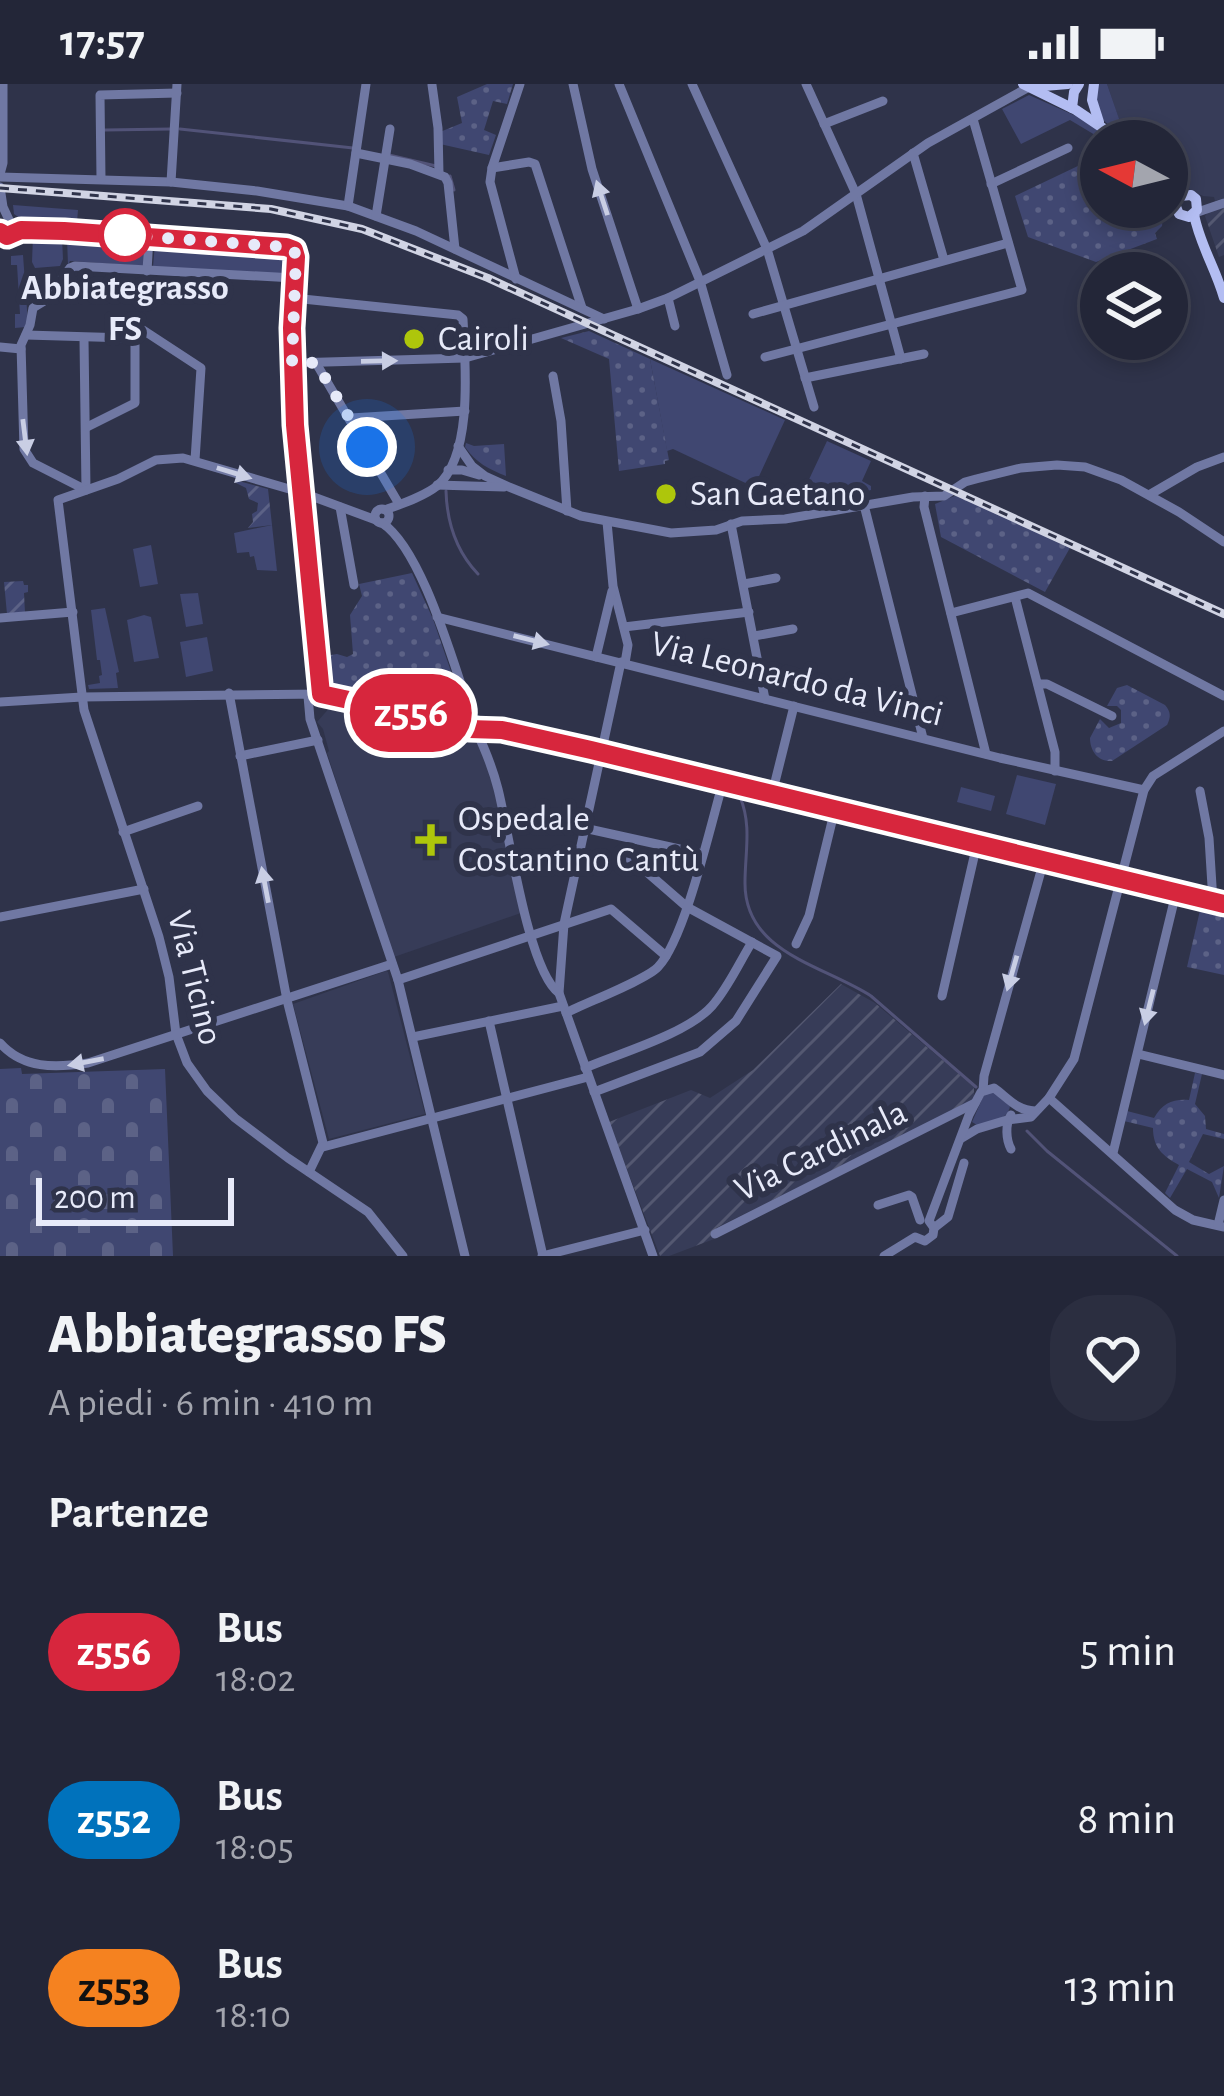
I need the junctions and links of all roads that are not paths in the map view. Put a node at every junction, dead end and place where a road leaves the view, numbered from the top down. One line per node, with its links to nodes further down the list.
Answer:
1 (3, 84): 28 (street)
2 (366, 84): 23 (street)
3 (520, 84): 26 (street)
4 (573, 84): 55 (street, one-way to 4)
5 (620, 84): 48 (street)
6 (692, 84): 42 (street)
7 (806, 84): 20 (street)
8 (1068, 84): 12 (main road)
9 (1079, 84): 16 (main road)
10 (1094, 84): 16 (main road); 19 (main road)
11 (432, 86): 27 (street)
12 (1026, 86): 16 (main road); 17 (street)
13 (177, 89): 14 (street); 30 (street)
14 (100, 90): 29 (street)
15 (883, 100): 20 (street)
16 (1072, 108): 18 (main road)
17 (973, 119): 24 (street); 31 (street)
18 (1093, 120)
19 (1098, 120)
20 (824, 124): 33 (street)
21 (390, 129): 25 (street)
22 (1068, 148): 31 (street)
23 (356, 153): 25 (street); 35 (street)
24 (914, 153): 33 (street); 43 (street)
25 (385, 159): 27 (street); 37 (street)
26 (492, 168): 47 (street); 54 (street)
27 (440, 174): 41 (street)
28 (0, 176): 29 (street)
29 (100, 179): 30 (street)
30 (171, 182): 35 (street)
31 (991, 184): 40 (street)
32 (0, 187): 38 (street)
33 (856, 194): 42 (street); 49 (street)
34 (1220, 204): 36 (street)
35 (348, 206): 37 (street)
36 (1188, 207): 44 (main road)
37 (376, 216): 41 (street)
38 (5, 226): 39 (street)
39 (149, 237): 45 (street); 46 (street)
40 (1008, 243): 43 (street); 58 (street)
41 (455, 249): 47 (street)
42 (767, 249): 48 (street); 53 (street)
43 (944, 260): 49 (street)
44 (1219, 262): 52 (main road)
45 (147, 271): 46 (street); 60 (street)
46 (294, 278): 50 (street)
47 (516, 279): 54 (street)
48 (700, 281): 51 (street); 72 (street)
49 (881, 281): 53 (street); 58 (street)
50 (293, 298): 68 (street); 70 (street)
51 (668, 298): 55 (street); 59 (street)
52 (1224, 298)
53 (785, 307): 56 (street); 64 (street)
54 (582, 308): 57 (street)
55 (638, 309): 57 (street)
56 (753, 314)
57 (604, 319): 68 (street)
58 (893, 325): 64 (street); 69 (street)
59 (675, 326)
60 (27, 333): 62 (street); 65 (street)
61 (134, 334): 62 (street); 78 (street); 81 (street)
62 (84, 339): 78 (street)
63 (0, 347): 65 (street)
64 (797, 349): 67 (street); 74 (street)
65 (21, 350): 86 (street, one-way to 86)
66 (924, 354): 69 (street)
67 (765, 357)
68 (465, 358): 71 (street, one-way to 68); 76 (street)
69 (901, 358): 74 (street)
70 (292, 362): 71 (street); 87 (street)
71 (316, 363): 77 (street)
72 (727, 375)
73 (553, 376): 92 (street)
74 (805, 377): 75 (street)
75 (814, 407)
76 (465, 411): 77 (street); 79 (street)
77 (351, 418): 93 (street)
78 (87, 428): 86 (street)
79 (458, 446): 82 (street); 83 (street)
80 (1224, 457): 88 (street)
81 (195, 460): 86 (street); 87 (street, one-way to 87)
82 (448, 470): 83 (street); 84 (street)
83 (484, 476): 85 (street)
84 (437, 485): 85 (street); 93 (street)
85 (509, 488): 92 (street)
86 (86, 490): 102 (street, Via Ticino)
87 (303, 493): 91 (street); 114 (street)
88 (1149, 495): 89 (street); 96 (street)
89 (926, 496): 90 (street); 104 (street)
90 (864, 505): 95 (street); 124 (street)
91 (340, 507): 93 (street); 99 (street)
92 (567, 511): 94 (street)
93 (386, 515): 105 (street)
94 (607, 522): 95 (street); 100 (street)
95 (731, 524): 98 (street)
96 (1224, 542)
97 (776, 578): 98 (street)
98 (744, 584): 103 (street)
99 (354, 585)
100 (613, 586): 107 (street); 110 (street)
101 (1016, 597): 104 (street); 112 (street); 116 (street)
102 (73, 612): 106 (street); 117 (street, Via Ticino)
103 (749, 612): 107 (street); 109 (street)
104 (951, 613): 127 (street)
105 (437, 616): 110 (street, Via Leonardo da Vinci, one-way to 110); 122 (street)
106 (0, 618)
107 (624, 627): 111 (street)
108 (793, 629): 109 (street)
109 (754, 636): 118 (street)
110 (596, 657): 111 (street, Via Leonardo da Vinci)
111 (623, 663): 118 (street, Via Leonardo da Vinci); 126 (street)
112 (1038, 683): 121 (street); 129 (street)
113 (229, 693): 115 (street); 117 (street); 128 (street)
114 (321, 694): 115 (street); 122 (street)
115 (308, 696): 125 (street)
116 (1224, 696)
117 (82, 697): 119 (street); 137 (street, Via Ticino)
118 (765, 699): 120 (street, Via Leonardo da Vinci)
119 (0, 702)
120 (794, 706): 124 (street, Via Leonardo da Vinci); 133 (street)
121 (1112, 716)
122 (468, 723): 126 (street); 142 (street)
123 (1224, 731): 131 (street)
124 (923, 738): 127 (street, Via Leonardo da Vinci)
125 (318, 740): 128 (street); 154 (street)
126 (600, 752): 130 (street); 136 (street)
127 (986, 754): 129 (street, Via Leonardo da Vinci)
128 (240, 756): 158 (street, one-way to 128)
129 (1055, 770): 131 (street, Via Leonardo da Vinci)
130 (723, 782): 133 (street); 139 (street)
131 (1144, 790): 143 (street)
132 (1201, 791): 146 (street)
133 (772, 794): 135 (street)
134 (198, 806): 137 (street)
135 (836, 809): 138 (street); 152 (street)
136 (584, 828): 139 (street); 141 (street)
137 (123, 832): 144 (street, Via Ticino)
138 (977, 844): 140 (street); 157 (street)
139 (702, 854): 147 (street)
140 (1043, 860): 143 (street); 167 (street, one-way to 167)
141 (576, 863): 142 (street); 147 (street); 149 (street)
142 (517, 872): 150 (street)
143 (1121, 880): 145 (street); 170 (street)
144 (144, 889): 148 (street); 161 (street, Via Ticino)
145 (1176, 893): 146 (street); 164 (street, one-way to 164)
146 (1219, 903)
147 (687, 907): 151 (street); 153 (street)
148 (0, 917)
149 (564, 924): 150 (street); 153 (street); 156 (street)
150 (530, 936): 155 (street); 156 (street)
151 (752, 943): 165 (street); 168 (street)
152 (796, 944)
153 (666, 956): 159 (street)
154 (392, 964): 155 (street); 158 (street)
155 (398, 980): 162 (street)
156 (560, 993): 159 (street)
157 (942, 996)
158 (286, 1000): 161 (street); 178 (street)
159 (564, 1009): 160 (street); 165 (street)
160 (489, 1021): 162 (street); 169 (street)
161 (176, 1034): 163 (street, one-way to 163); 182 (street, Via Ticino)
162 (413, 1037): 175 (street)
163 (0, 1043)
164 (1138, 1054): 166 (street); 180 (street)
165 (586, 1073): 168 (street); 169 (street)
166 (1224, 1076)
167 (983, 1091): 171 (street); 172 (street)
168 (594, 1092): 187 (street)
169 (507, 1098): 175 (street); 192 (street)
170 (1049, 1098): 173 (street); 180 (street)
171 (975, 1103): 174 (street, Via Cardinala); 177 (street)
172 (1013, 1104): 173 (street); 176 (street)
173 (1037, 1112): 176 (street)
174 (952, 1117): 177 (street, Via Cardinala); 188 (street, Via Cardinala)
175 (432, 1118): 178 (street); 191 (street)
176 (1007, 1120): 177 (street); 179 (street)
177 (972, 1126): 185 (street)
178 (323, 1147): 182 (street)
179 (1011, 1150)
180 (1113, 1153): 186 (street)
181 (964, 1163): 185 (street)
182 (309, 1172): 190 (street, Via Ticino)
183 (1224, 1200): 186 (street)
184 (878, 1205): 185 (street)
185 (928, 1223): 189 (street); 189 (street)
186 (1221, 1226)
187 (645, 1230): 192 (street); 193 (street)
188 (715, 1234)
189 (915, 1237): 194 (street)
190 (403, 1256)
191 (465, 1256)
192 (543, 1256)
193 (653, 1256)
194 (884, 1256)

